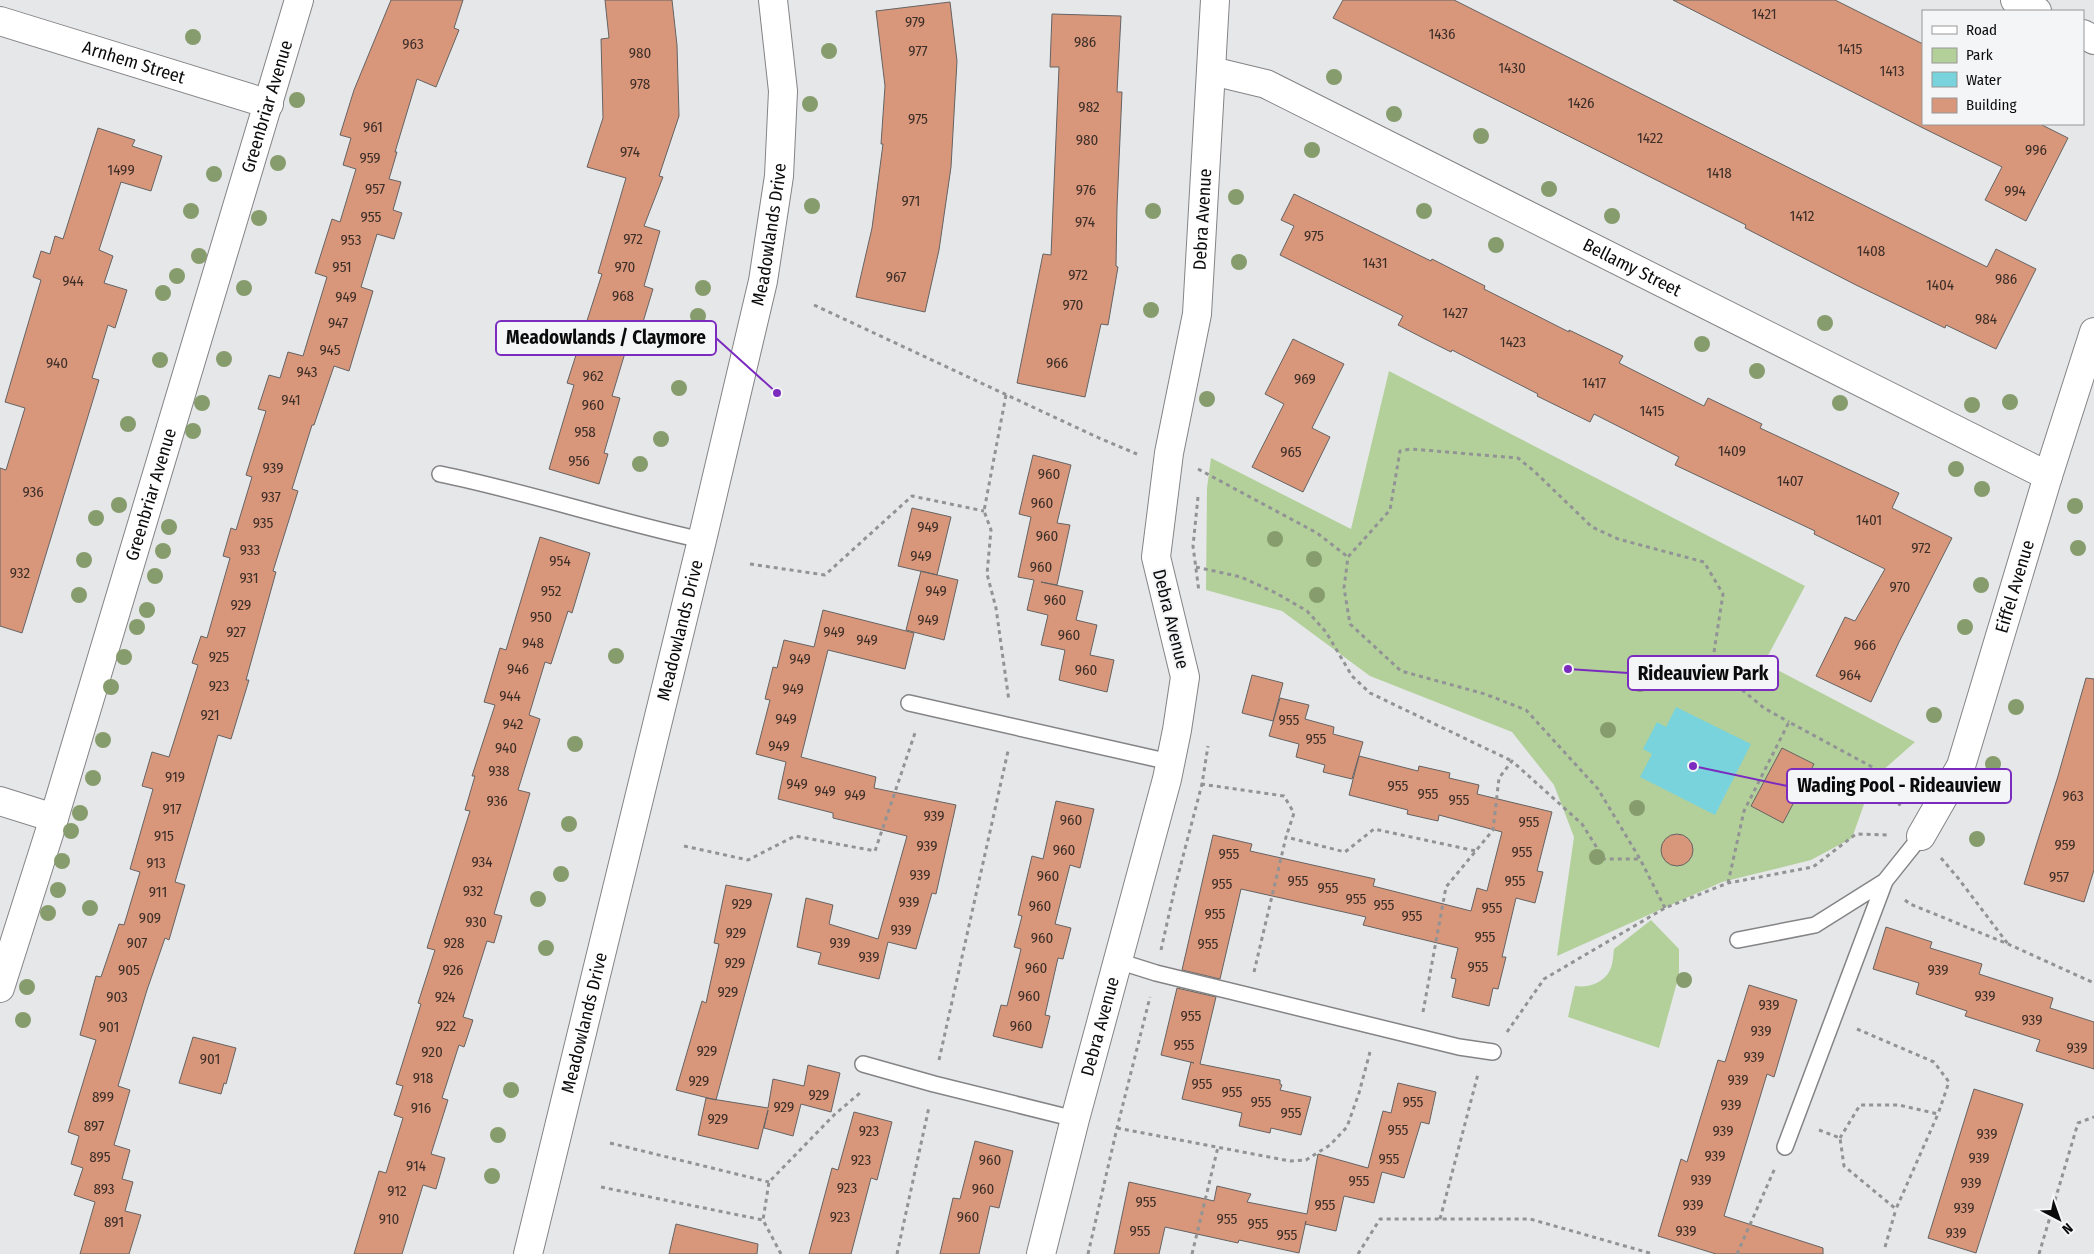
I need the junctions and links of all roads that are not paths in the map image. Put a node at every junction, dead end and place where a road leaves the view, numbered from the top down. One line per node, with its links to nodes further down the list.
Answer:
1 (299, 0): 8 (street, Greenbriar Avenue)
2 (773, 0): 12 (street, Meadowlands Drive)
3 (1215, 0): 7 (street, Debra Avenue)
4 (2015, 0): 5 (street)
5 (2035, 10)
6 (0, 21): 8 (street, Arnhem Street)
7 (1212, 71): 11 (street, Bellamy Street); 14 (street, Debra Avenue)
8 (269, 104): 16 (street, Greenbriar Avenue)
9 (2094, 332): 11 (street, Eiffel Avenue)
10 (440, 474): 12 (lane)
11 (2048, 476): 17 (street, Eiffel Avenue)
12 (702, 540): 26 (street, Meadowlands Drive)
13 (917, 704): 14 (lane)
14 (1168, 770): 20 (street, Debra Avenue)
15 (0, 801): 16 (street)
16 (54, 818): 21 (street, Greenbriar Avenue)
17 (1921, 836): 18 (lane)
18 (1885, 881): 19 (lane); 25 (lane)
19 (1738, 940)
20 (1118, 961): 22 (lane); 24 (street, Debra Avenue)
21 (0, 988)
22 (1493, 1052)
23 (866, 1065): 24 (lane)
24 (1075, 1119): 27 (street, Debra Avenue)
25 (1785, 1147)
26 (528, 1254)
27 (1041, 1254)

